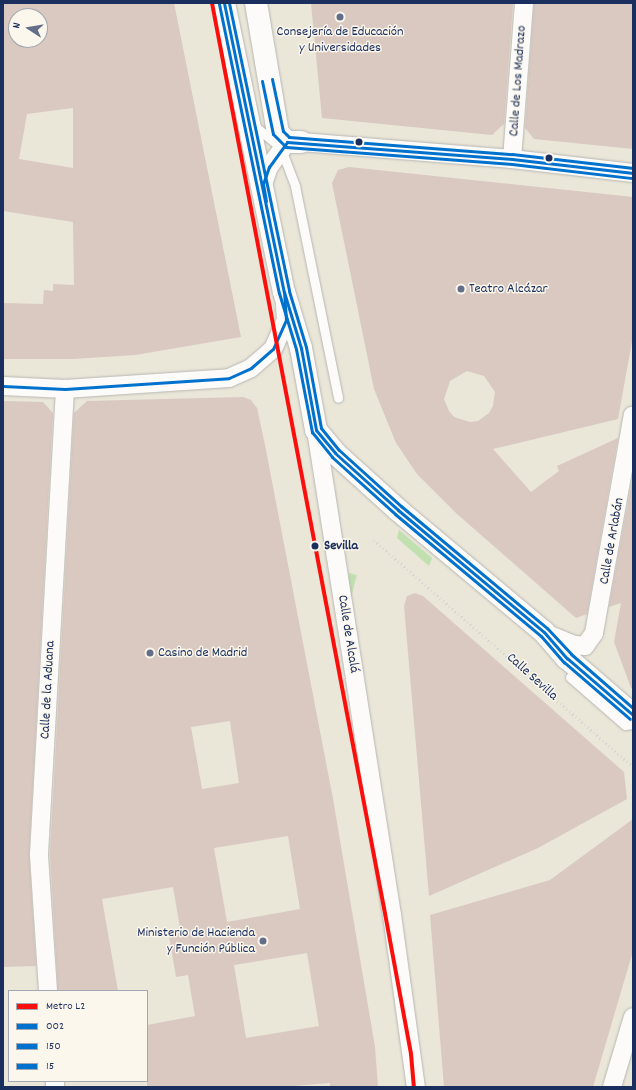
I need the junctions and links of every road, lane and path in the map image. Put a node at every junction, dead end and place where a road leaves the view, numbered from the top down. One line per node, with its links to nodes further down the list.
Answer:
1 (224, 3): 4 (street, Calle de Alcalá)
2 (256, 3): 5 (street)
3 (524, 3): 6 (street, Calle de Los Madrazo)
4 (248, 121): 5 (lane); 8 (street, Calle de Alcalá)
5 (287, 141): 6 (street); 8 (street); 12 (lane)
6 (512, 159): 7 (street)
7 (633, 173)
8 (263, 184): 9 (street, Calle de Alcalá)
9 (284, 292): 11 (street); 14 (street, Calle de Alcalá)
10 (3, 386): 11 (street)
11 (65, 388): 21 (street, Calle de la Aduana)
12 (338, 398)
13 (633, 416): 16 (street, Calle de Arlabán)
14 (316, 430): 16 (street); 23 (street, Calle de Alcalá)
15 (374, 540): 20 (path, Calle Sevilla)
16 (544, 632): 18 (street)
17 (570, 677): 19 (lane)
18 (633, 715)
19 (633, 724)
20 (633, 767)
21 (48, 990)
22 (633, 1017): 24 (street)
23 (416, 1087)
24 (612, 1087)

